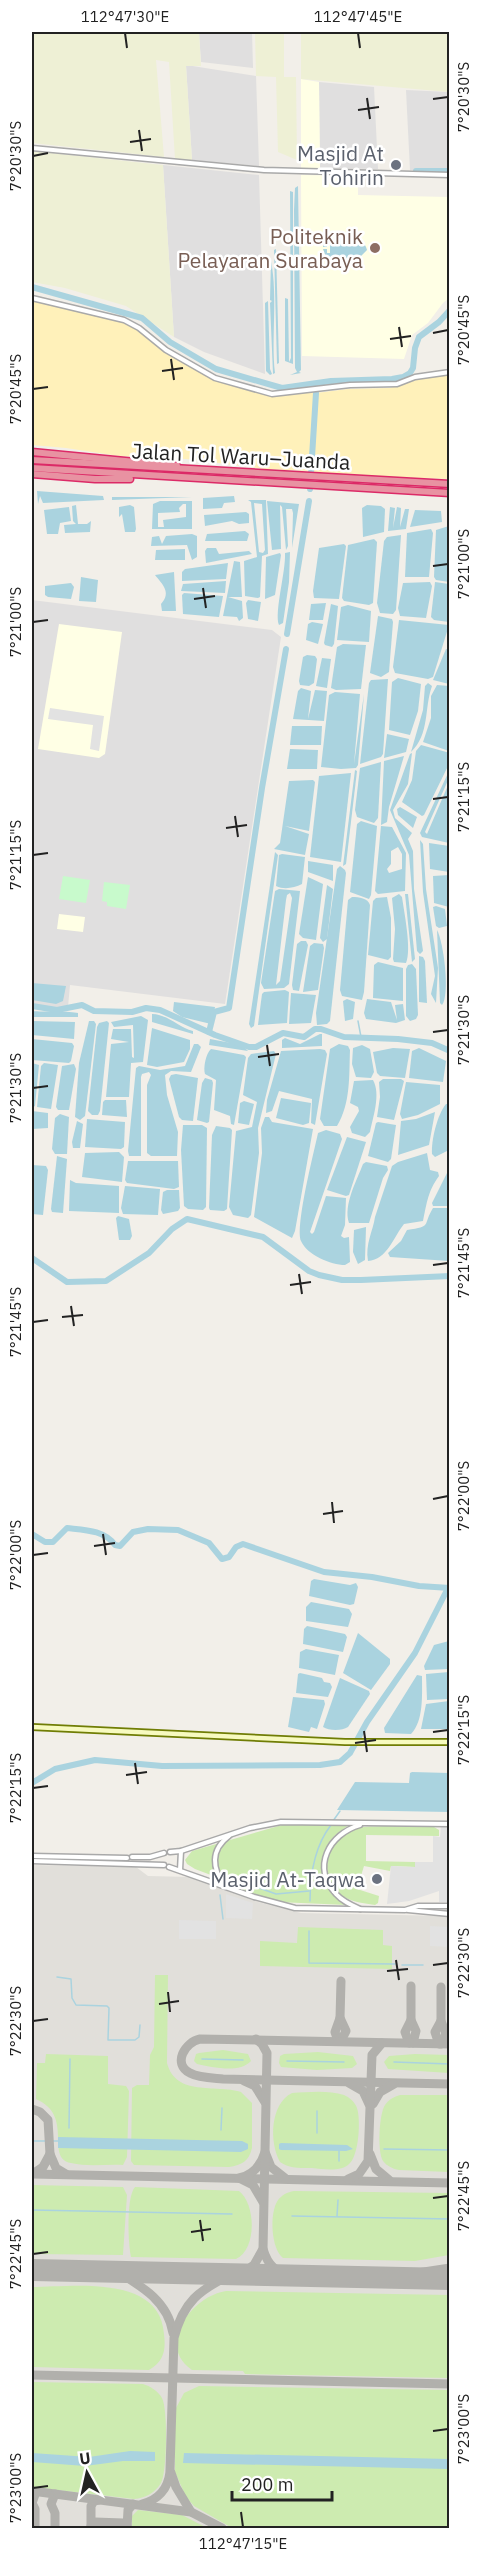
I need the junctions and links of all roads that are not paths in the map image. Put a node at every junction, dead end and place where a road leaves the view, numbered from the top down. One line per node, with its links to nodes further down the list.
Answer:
1 (32, 148): 2 (street)
2 (450, 175)
3 (32, 298): 4 (street)
4 (450, 372)
5 (32, 452): 8 (highway)
6 (32, 460): 8 (highway, Jalan Tol Waru–Juanda)
7 (32, 468): 10 (highway, Jalan Tol Waru–Juanda)
8 (236, 473): 11 (highway, Jalan Tol Waru–Juanda)
9 (32, 474): 10 (highway)
10 (156, 477): 12 (highway, Jalan Tol Waru–Juanda)
11 (450, 484)
12 (450, 493)
13 (32, 1727): 14 (main road)
14 (450, 1742)
15 (366, 1823): 16 (street); 17 (street); 28 (street)
16 (450, 1824)
17 (234, 1833): 18 (street); 26 (street)
18 (181, 1851): 20 (street); 25 (street)
19 (32, 1856): 20 (street)
20 (150, 1857): 22 (street)
21 (32, 1861): 22 (street)
22 (150, 1863): 23 (street)
23 (164, 1865)
24 (169, 1867): 25 (street)
25 (180, 1870): 26 (street)
26 (225, 1887): 28 (street)
27 (450, 1906): 29 (street)
28 (360, 1909): 29 (street)
29 (405, 1910): 30 (street)
30 (450, 1914)

